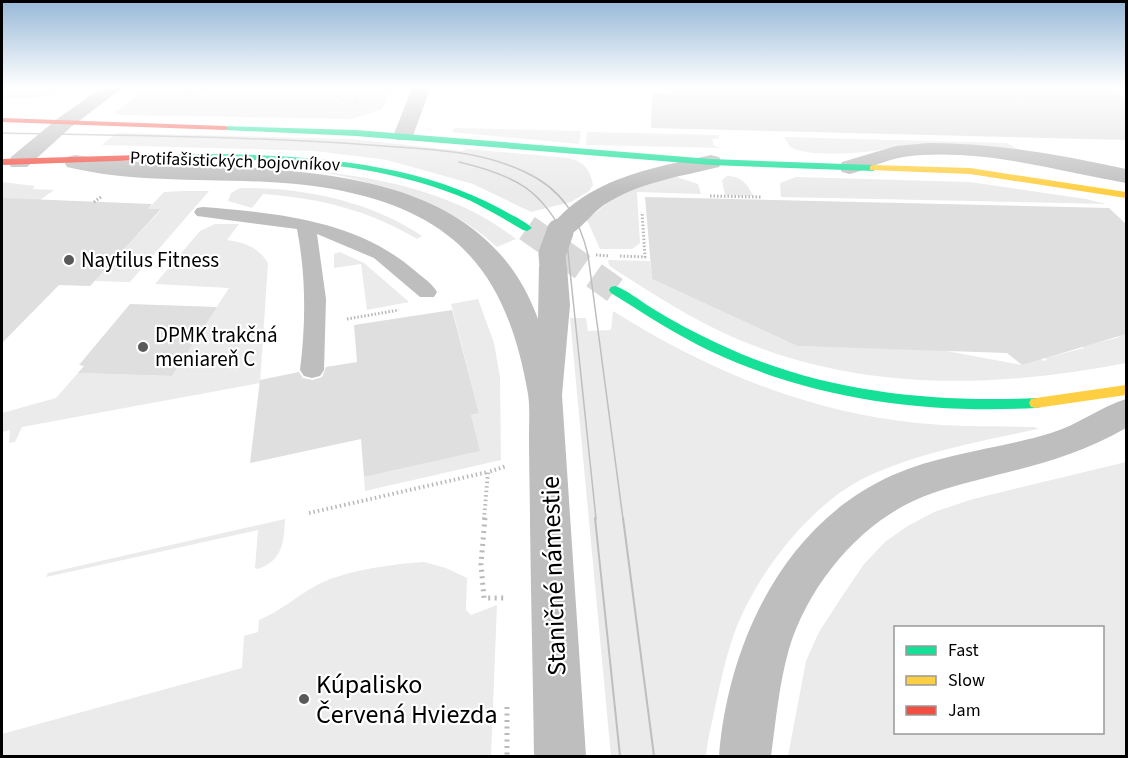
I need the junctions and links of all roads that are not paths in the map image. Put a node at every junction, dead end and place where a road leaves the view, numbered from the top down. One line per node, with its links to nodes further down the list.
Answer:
1 (30, 121): 3 (street, Protifašistických bojovníkov)
2 (409, 121): 4 (street)
3 (64, 123): 4 (street, Protifašistických bojovníkov); 5 (street)
4 (403, 136): 7 (street, Protifašistických bojovníkov)
5 (10, 162): 6 (street, Protifašistických bojovníkov)
6 (75, 162): 13 (street, Protifašistických bojovníkov); 18 (street)
7 (711, 162): 8 (street, Protifašistických bojovníkov); 18 (street, Protifašistických bojovníkov, bridge)
8 (850, 167): 9 (street, Protifašistických bojovníkov); 10 (street, Protifašistických bojovníkov)
9 (1126, 176)
10 (1126, 195)
11 (203, 212): 12 (lane)
12 (306, 227): 15 (lane); 16 (lane)
13 (527, 228)
14 (615, 290): 17 (street)
15 (427, 292)
16 (312, 370)
17 (1126, 390)
18 (545, 395): 20 (street, Staničné námestie)
19 (1126, 412): 21 (street)
20 (560, 756)
21 (745, 756)

